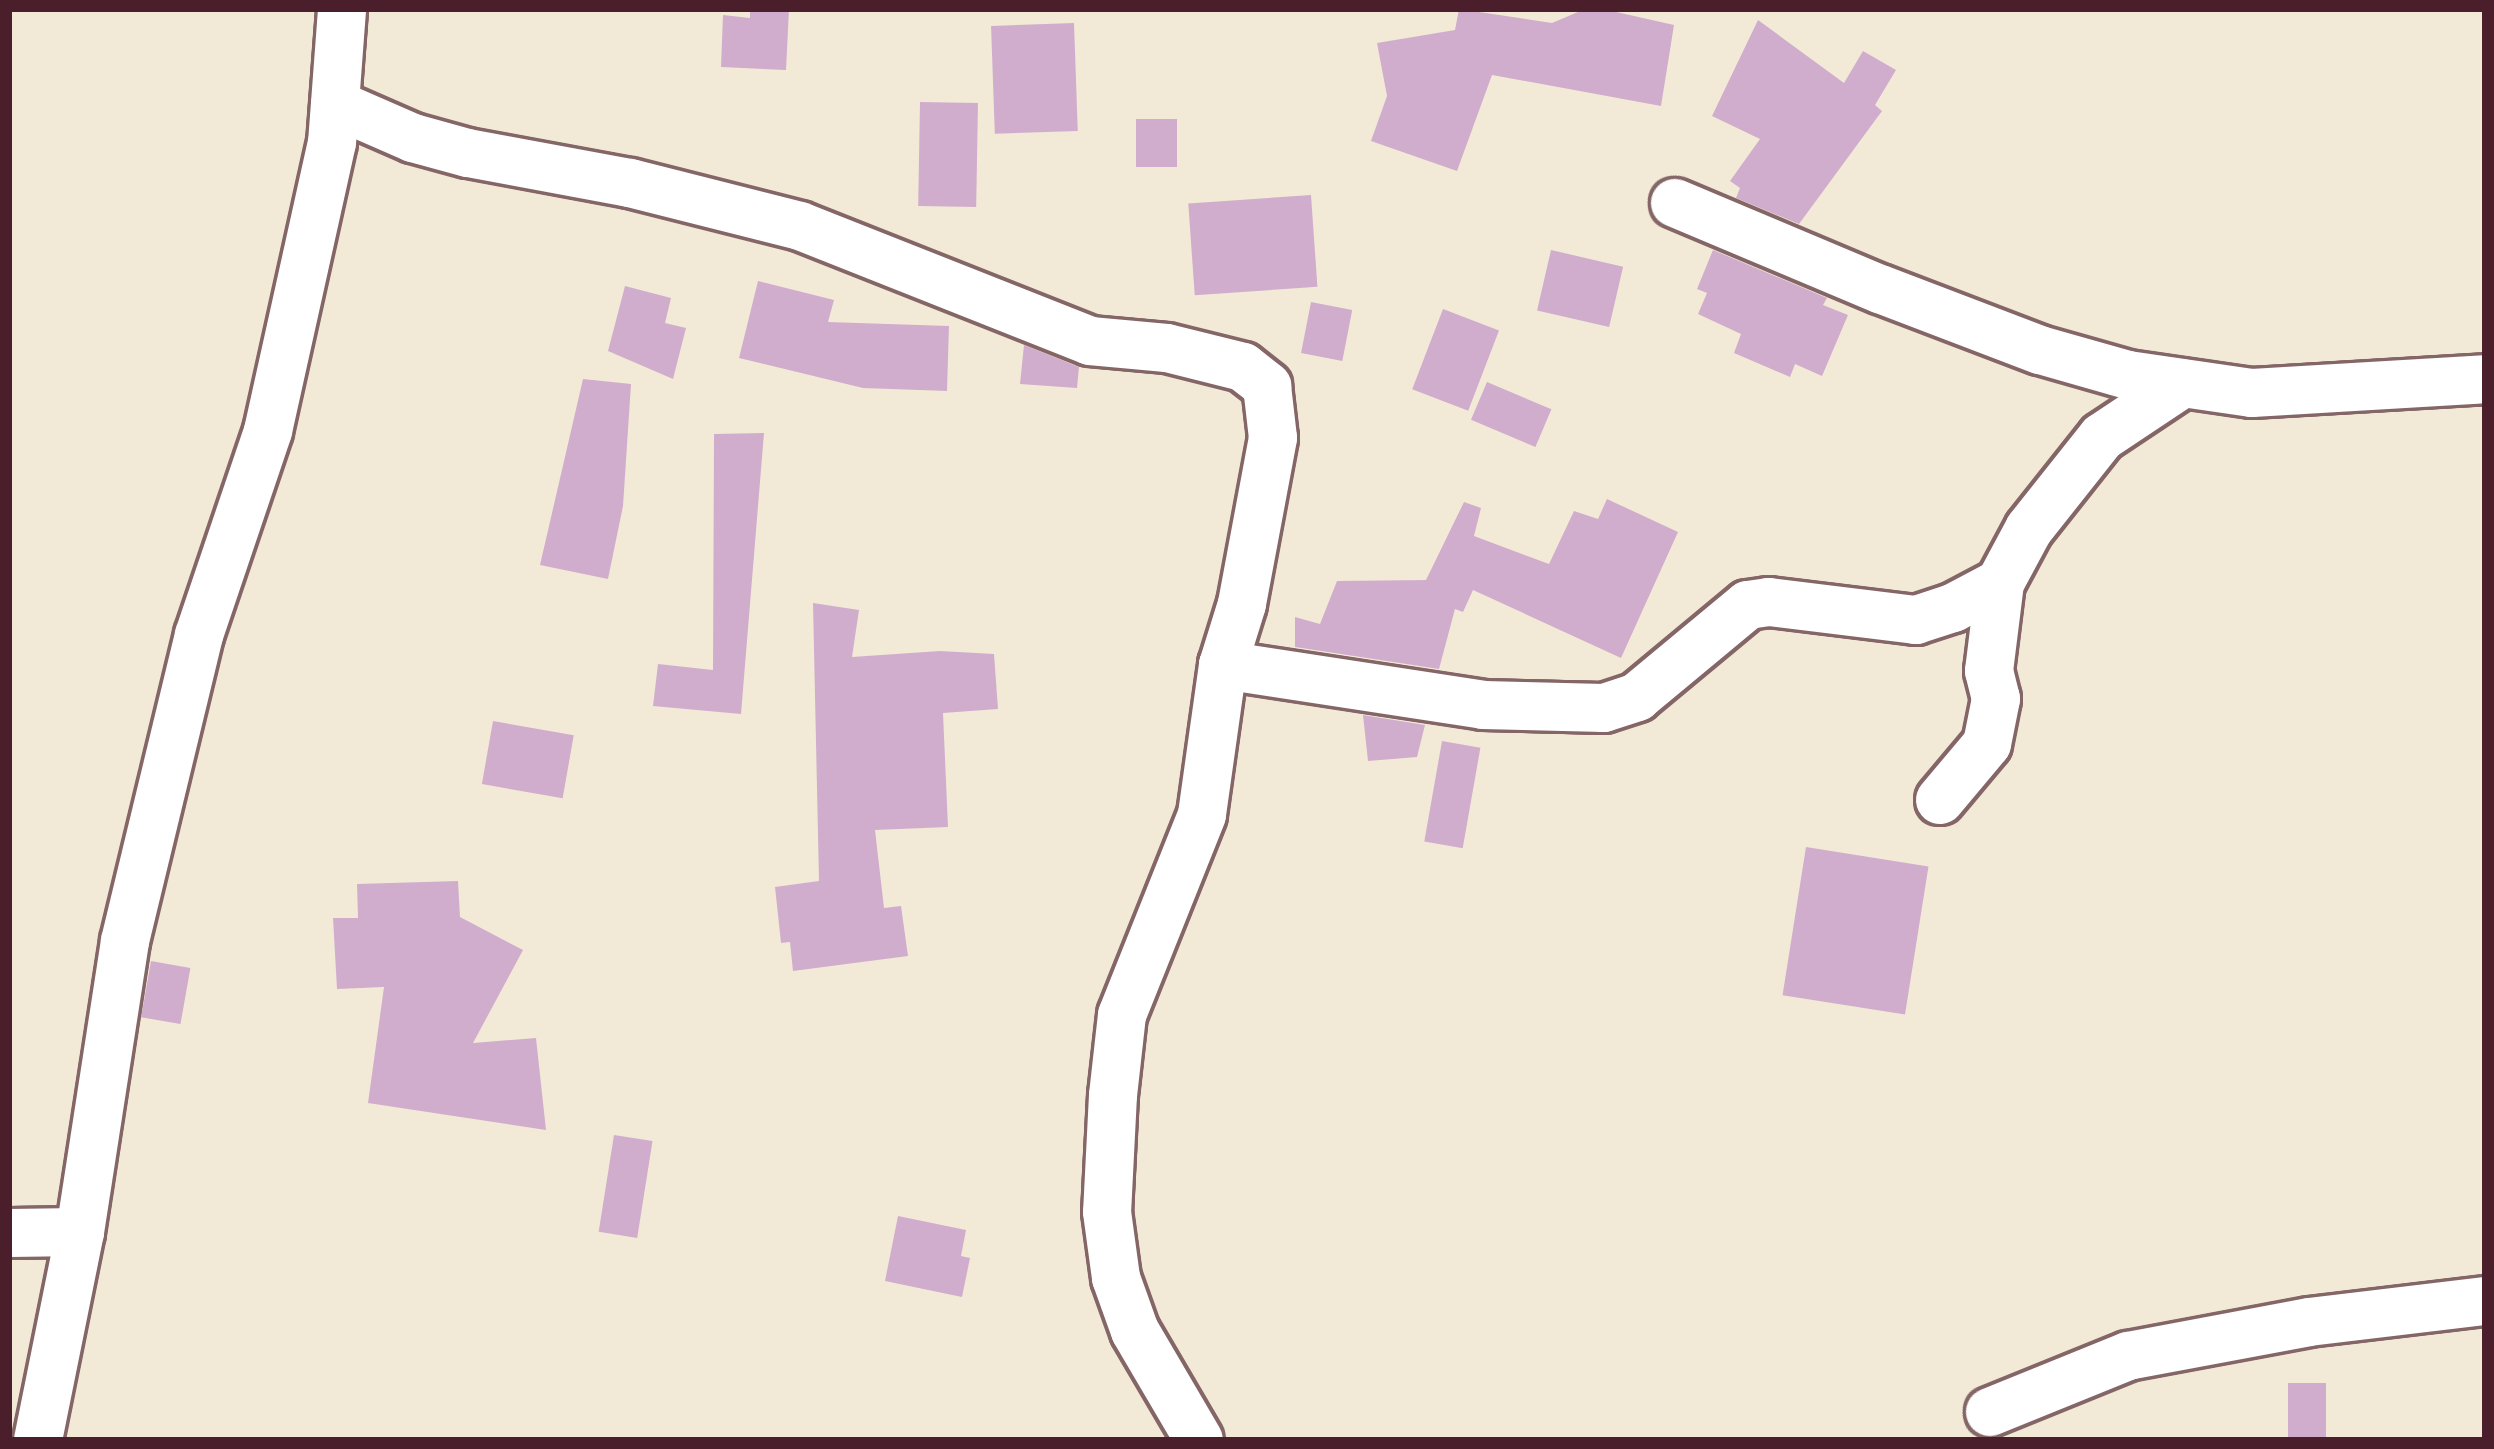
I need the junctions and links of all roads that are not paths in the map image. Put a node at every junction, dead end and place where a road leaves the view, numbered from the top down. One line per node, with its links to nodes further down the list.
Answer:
1 (342, 9): 2 (street)
2 (334, 104): 7 (street); 9 (street)
3 (1675, 202): 5 (street)
4 (2485, 379): 5 (street)
5 (2183, 383): 6 (street)
6 (2000, 583): 7 (street); 8 (street)
7 (1223, 665): 14 (street)
8 (1940, 800)
9 (80, 1232): 10 (street); 13 (street)
10 (9, 1233)
11 (2485, 1301): 12 (street)
12 (1990, 1412)
13 (38, 1440)
14 (1199, 1440)

